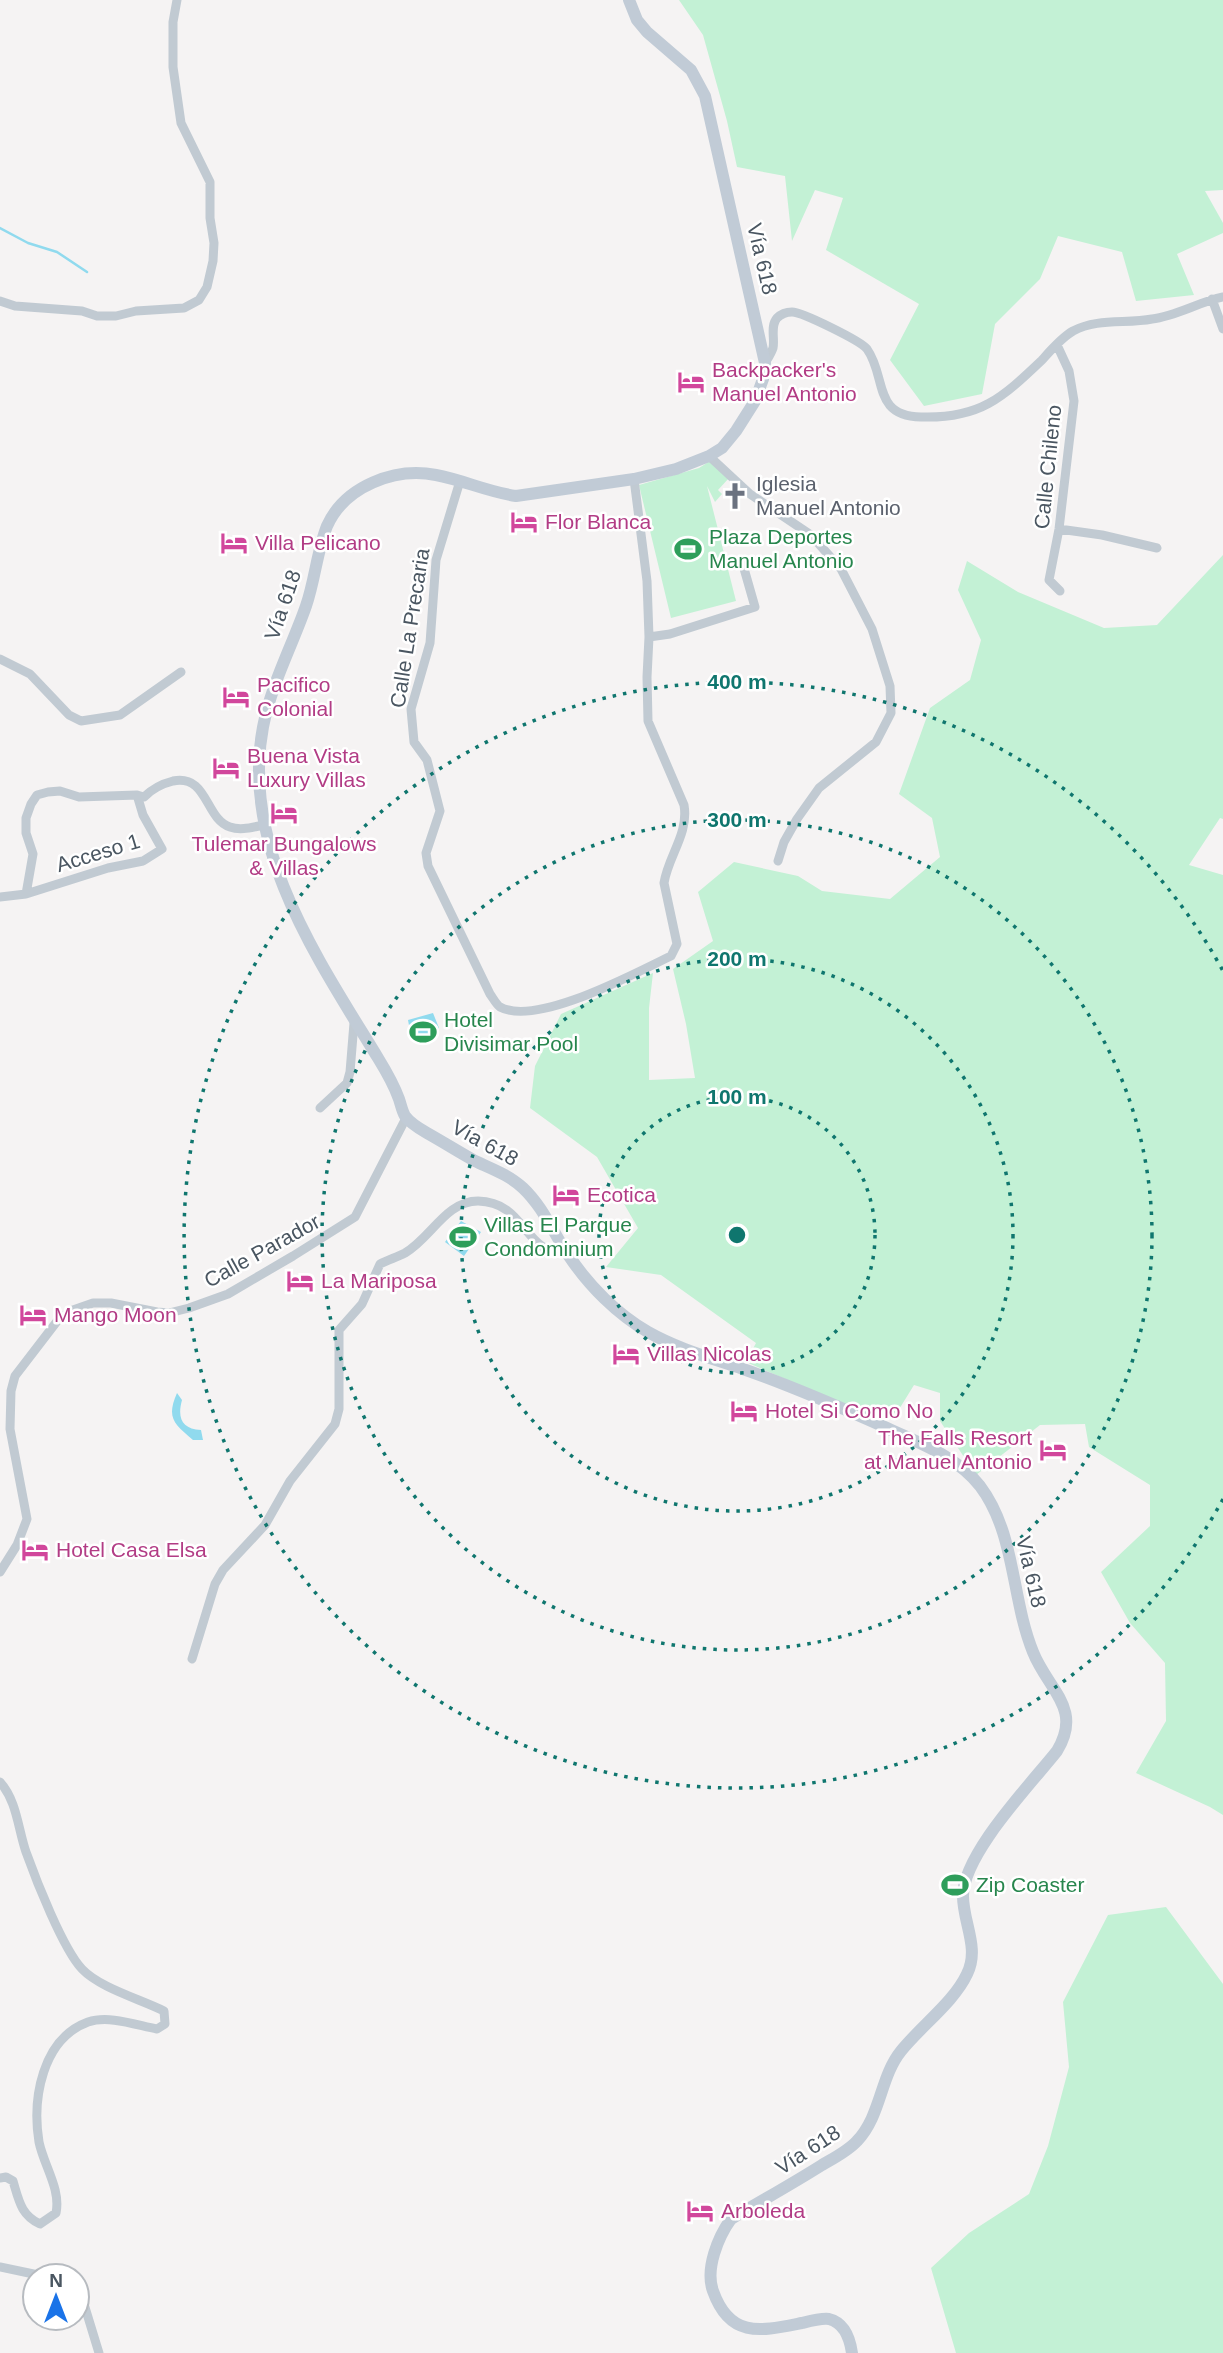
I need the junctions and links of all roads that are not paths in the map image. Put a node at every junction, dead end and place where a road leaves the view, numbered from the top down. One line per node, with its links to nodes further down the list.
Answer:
1 (177, 0): 5 (street)
2 (629, 0): 8 (street, Vía 618)
3 (1223, 297): 4 (street)
4 (1212, 299): 6 (street); 7 (street)
5 (0, 301)
6 (1223, 329)
7 (1057, 345): 8 (street); 12 (street, Calle Chileno)
8 (765, 363): 9 (street, Vía 618)
9 (709, 456): 10 (street, Vía 618); 21 (street)
10 (634, 479): 11 (street, Vía 618); 16 (street, Calle La Precaria)
11 (460, 481): 16 (street, Calle La Precaria); 20 (street, Vía 618)
12 (1059, 529): 13 (street); 15 (street, Calle Chileno)
13 (1157, 548)
14 (743, 565): 16 (street)
15 (1060, 591)
16 (649, 637)
17 (0, 659): 18 (street)
18 (181, 671)
19 (137, 795): 20 (street); 22 (street, Acceso 1); 22 (street)
20 (264, 825): 24 (street, Vía 618)
21 (778, 861)
22 (26, 894): 23 (street, Acceso 1)
23 (0, 897)
24 (354, 1023): 25 (street); 26 (street, Vía 618)
25 (320, 1108)
26 (406, 1118): 27 (street, Vía 618); 28 (street, Calle Parador)
27 (567, 1254): 29 (street); 36 (street, Vía 618)
28 (0, 1572)
29 (192, 1659)
30 (0, 1782): 31 (street)
31 (0, 2178)
32 (0, 2267): 33 (street)
33 (21, 2271)
34 (91, 2328): 35 (street)
35 (99, 2353)
36 (852, 2353)

